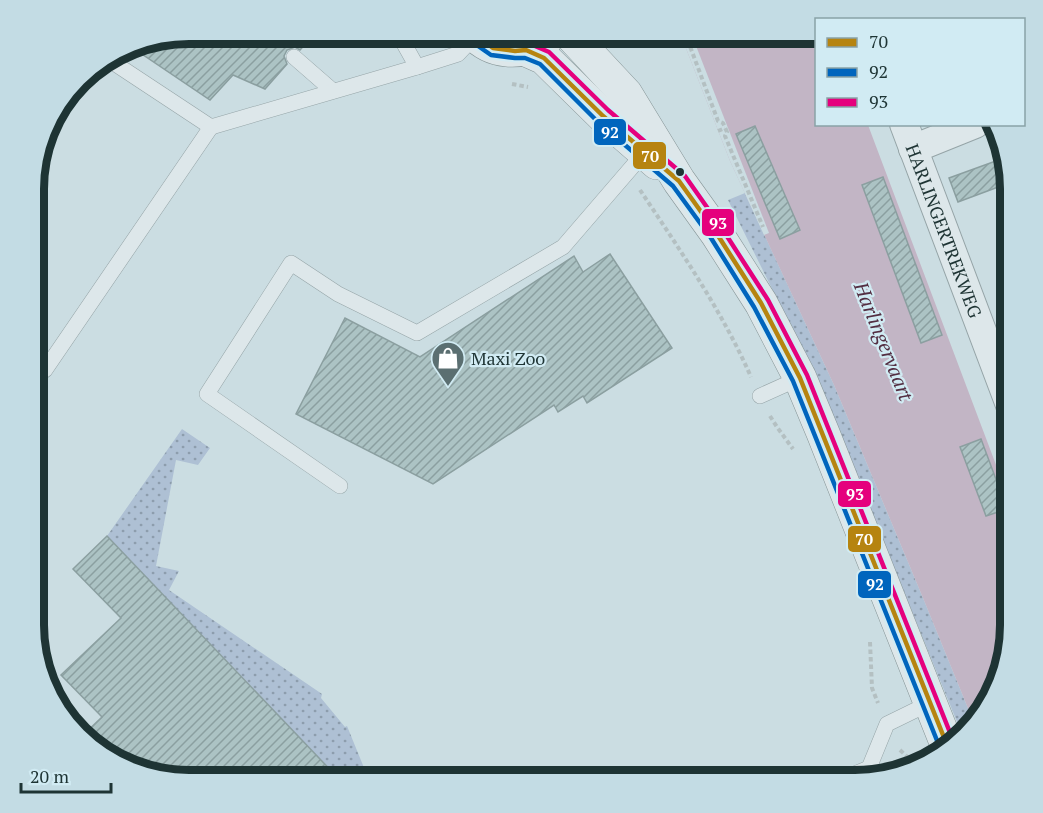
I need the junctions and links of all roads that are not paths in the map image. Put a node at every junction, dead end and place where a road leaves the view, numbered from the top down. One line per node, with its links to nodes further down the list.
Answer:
1 (404, 44): 9 (lane)
2 (466, 44): 9 (lane)
3 (488, 44): 4 (main road)
4 (532, 44)
5 (541, 44): 14 (main road)
6 (579, 44): 15 (main road)
7 (294, 57): 10 (lane)
8 (115, 64): 12 (lane)
9 (417, 67): 10 (lane)
10 (333, 91): 12 (lane)
11 (965, 126): 13 (street)
12 (210, 127): 16 (lane)
13 (908, 137): 17 (street, HARLINGERTREKWEG)
14 (644, 153): 15 (main road); 20 (lane)
15 (679, 181): 18 (main road)
16 (44, 369)
17 (999, 376)
18 (800, 378): 19 (lane); 21 (main road)
19 (760, 396)
20 (340, 486)
21 (930, 703): 22 (main road); 23 (lane)
22 (944, 738)
23 (871, 768)

